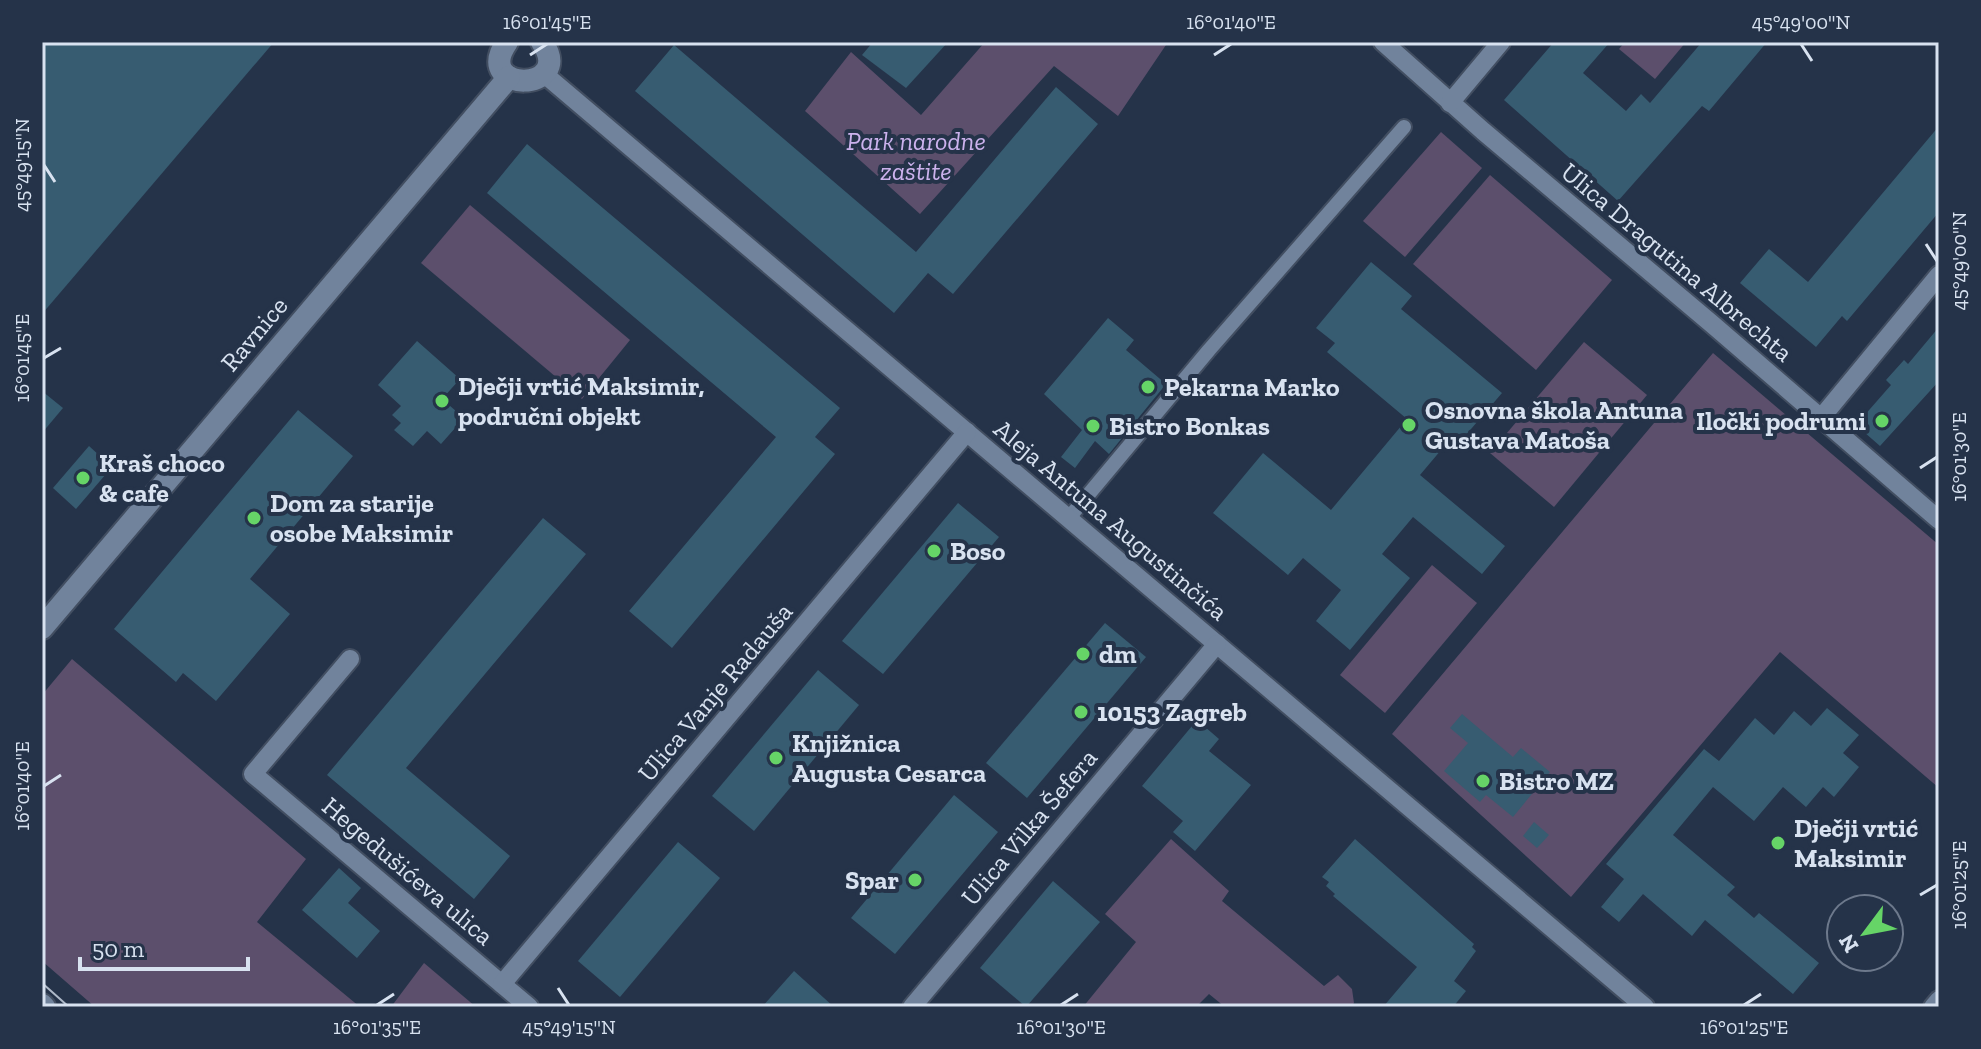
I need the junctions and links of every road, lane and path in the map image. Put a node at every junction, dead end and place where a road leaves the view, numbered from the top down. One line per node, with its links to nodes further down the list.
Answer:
1 (507, 42): 6 (street)
2 (542, 42): 5 (street)
3 (1383, 42): 7 (street, Ulica Dragutina Albrechta)
4 (1501, 42): 7 (street)
5 (543, 73): 6 (street); 11 (street, Aleja Antuna Augustinčića)
6 (509, 77): 14 (street, Ravnice)
7 (1450, 103): 10 (street, Ulica Dragutina Albrechta)
8 (1404, 127): 12 (street)
9 (1939, 275): 10 (street)
10 (1821, 418): 13 (street, Ulica Dragutina Albrechta)
11 (967, 432): 12 (street, Aleja Antuna Augustinčića); 17 (street, Ulica Vanje Radauša)
12 (1068, 519): 15 (street, Aleja Antuna Augustinčića)
13 (1939, 520)
14 (42, 628)
15 (1217, 644): 20 (street, Ulica Vilka Šefera); 21 (street, Aleja Antuna Augustinčića)
16 (350, 659): 17 (street, Hegedušićeva ulica)
17 (502, 984): 19 (street, Hegedušićeva ulica)
18 (1939, 1000): 22 (street)
19 (529, 1007)
20 (912, 1007)
21 (1645, 1007)
22 (1933, 1007)

